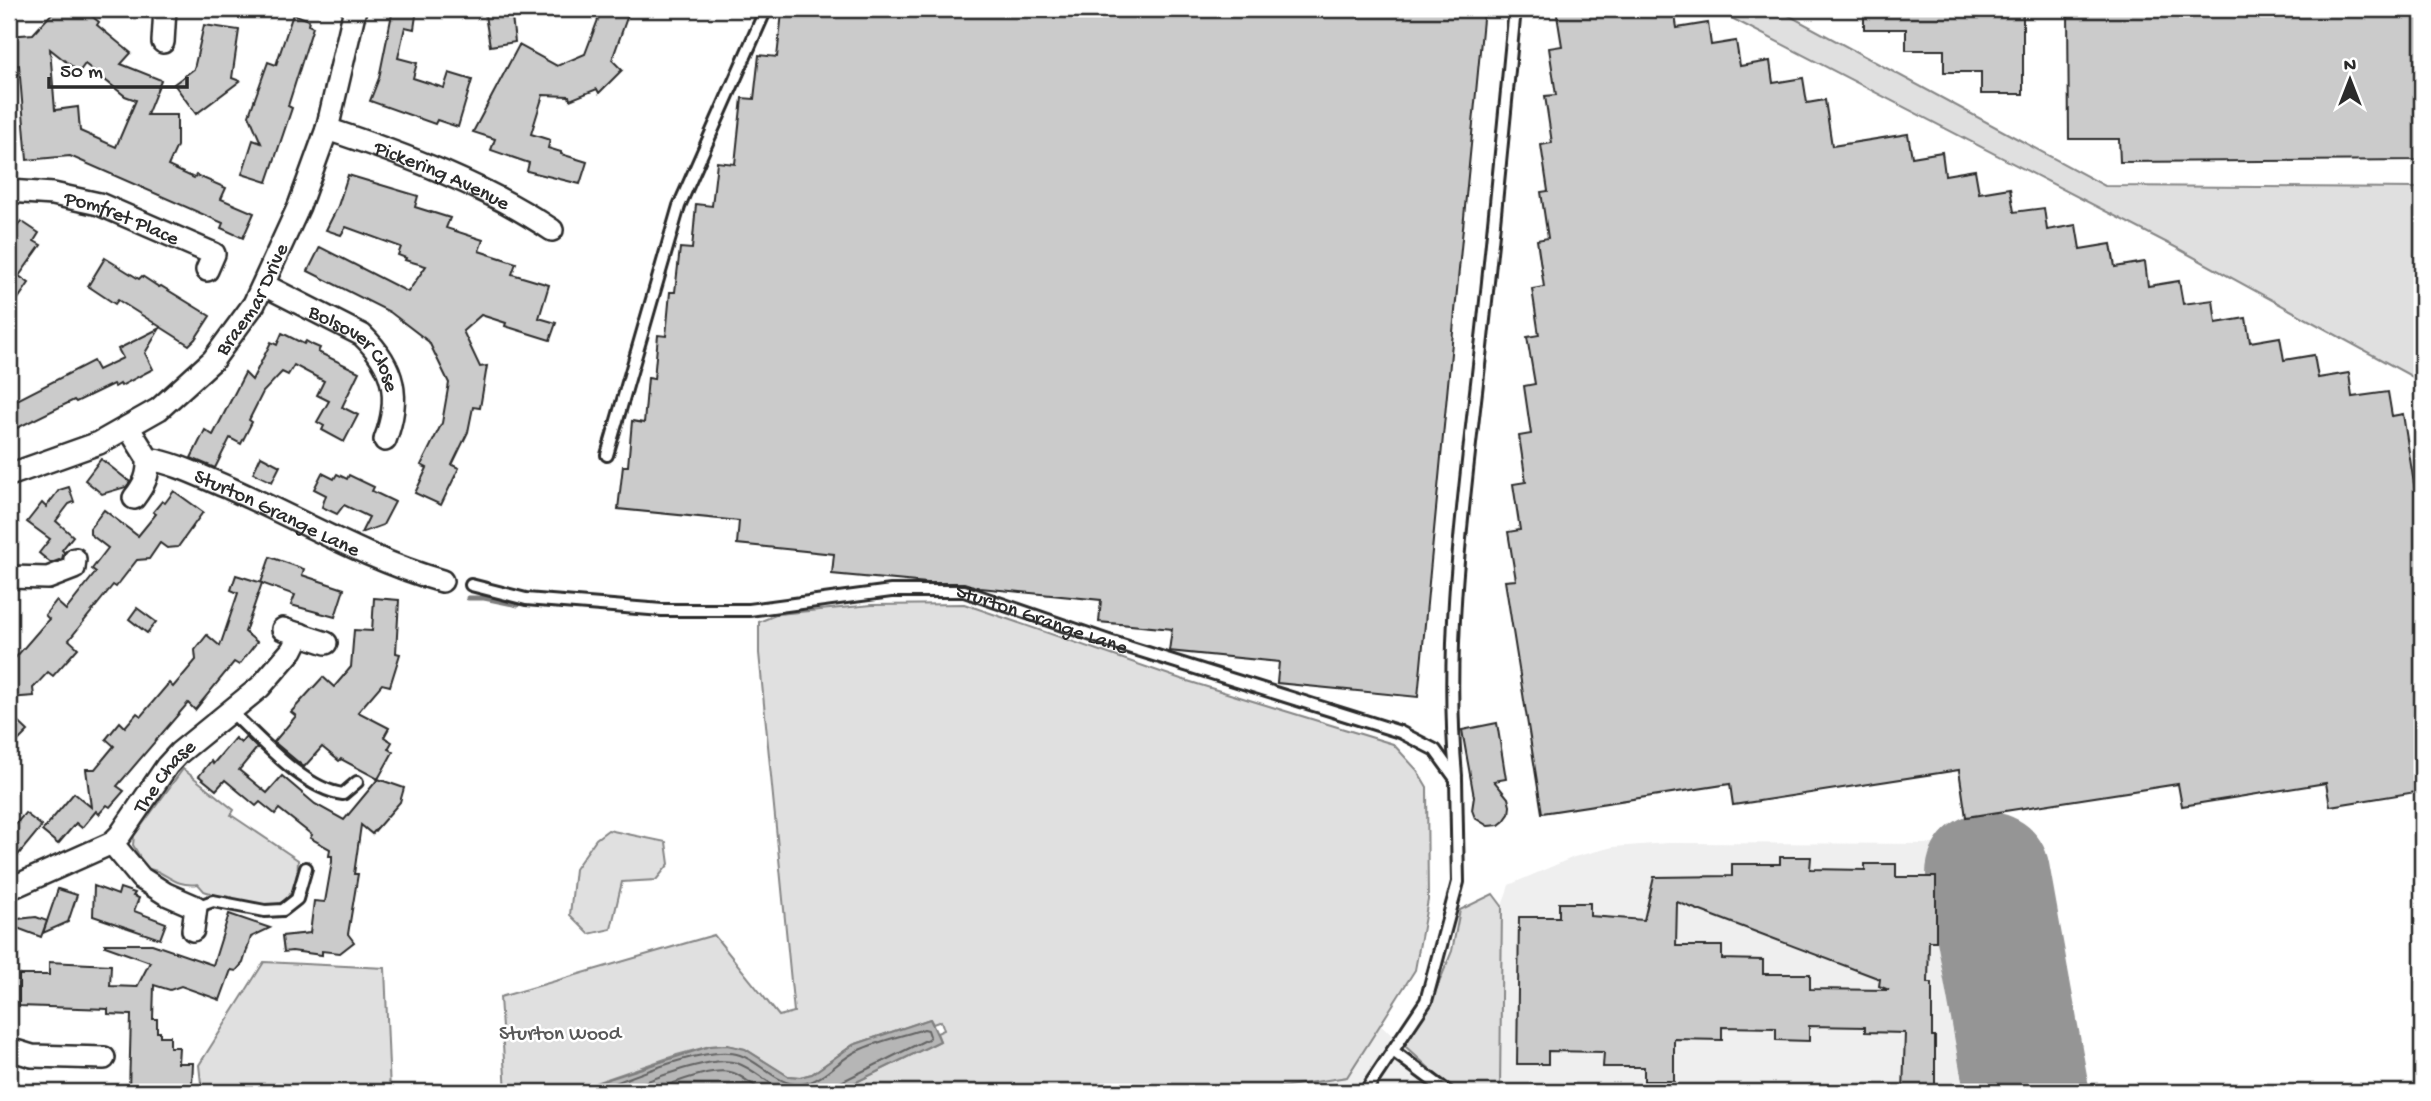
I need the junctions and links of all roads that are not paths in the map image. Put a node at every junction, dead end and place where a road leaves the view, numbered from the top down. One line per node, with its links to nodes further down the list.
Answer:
1 (355, 9): 4 (street, Braemar Drive)
2 (766, 9): 11 (lane)
3 (1515, 9): 21 (lane)
4 (327, 129): 6 (street, Pickering Avenue); 8 (street, Braemar Drive)
5 (9, 191): 7 (street, Pomfret Place)
6 (552, 230)
7 (207, 270)
8 (264, 285): 9 (street, Braemar Drive); 10 (street, Bolsover Close)
9 (128, 427): 12 (street); 13 (street, Braemar Drive)
10 (385, 440)
11 (607, 454)
12 (148, 458): 14 (street); 17 (street, Sturton Grange Lane)
13 (9, 475)
14 (134, 498)
15 (75, 559): 16 (street)
16 (9, 578)
17 (442, 581)
18 (471, 585): 21 (lane, Sturton Grange Lane)
19 (326, 643): 20 (street, The Chase)
20 (231, 712): 22 (lane); 23 (street, The Chase)
21 (1456, 779): 29 (lane)
22 (357, 782)
23 (112, 843): 25 (street, The Chase); 26 (street)
24 (306, 868): 26 (lane)
25 (9, 889)
26 (196, 907): 27 (street)
27 (193, 930)
28 (9, 1049): 30 (street)
29 (1393, 1051): 31 (lane); 32 (lane)
30 (104, 1058)
31 (1365, 1092)
32 (1448, 1092)

